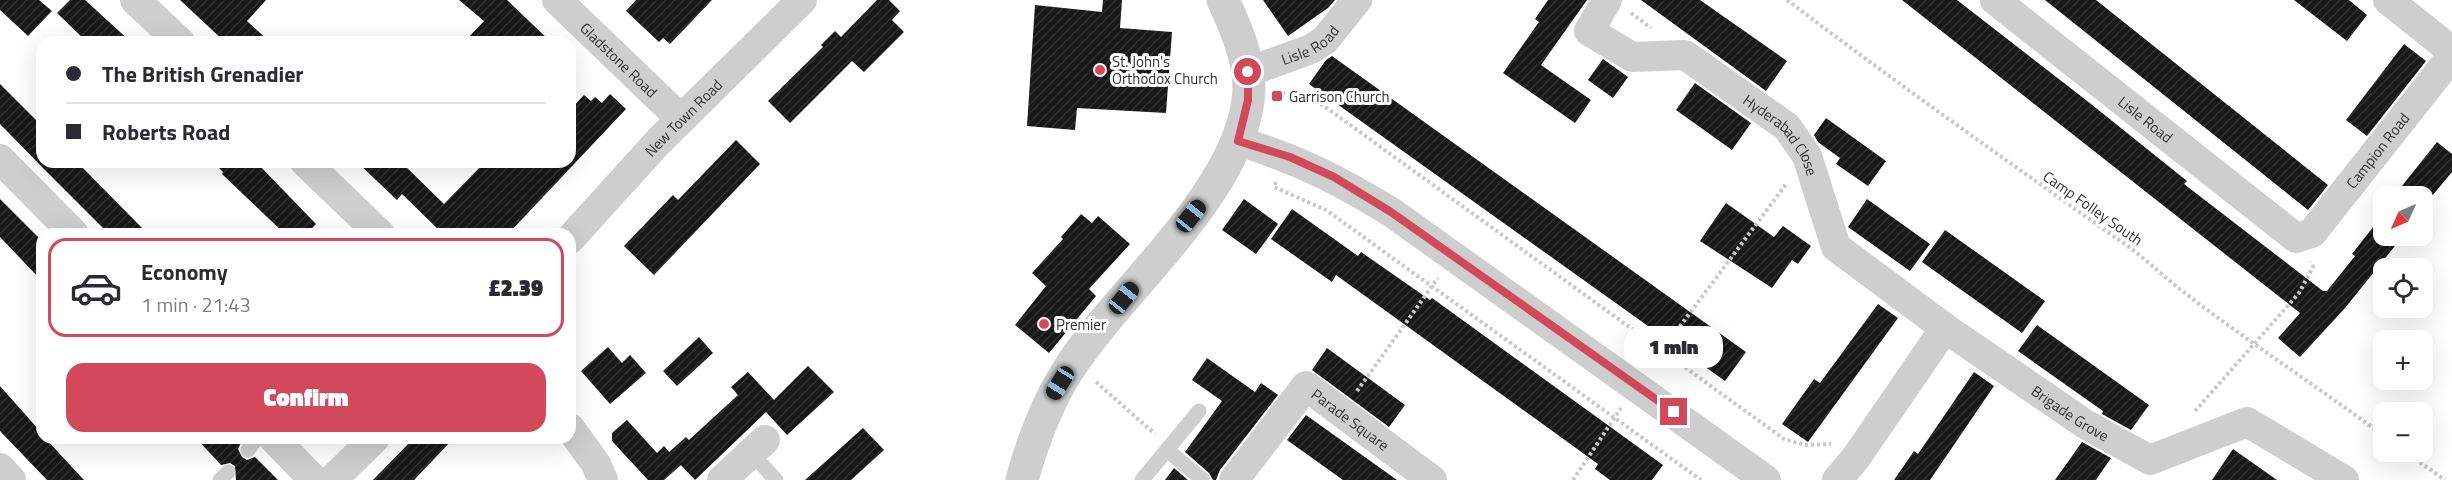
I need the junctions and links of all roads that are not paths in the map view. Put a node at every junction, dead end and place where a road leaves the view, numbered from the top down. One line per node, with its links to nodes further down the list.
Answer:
1 (135, 0): 9 (street)
2 (557, 0): 12 (street, Gladstone Road)
3 (802, 0): 12 (street, New Town Road)
4 (1223, 0): 11 (street)
5 (1357, 0): 11 (street, Lisle Road)
6 (1607, 0): 20 (street, Hyderabad Close)
7 (1995, 0): 19 (street, Lisle Road)
8 (2388, 0): 10 (street)
9 (174, 36)
10 (2452, 53): 19 (street, Campion Road)
11 (1248, 82): 13 (street)
12 (681, 119): 18 (street, New Town Road)
13 (1238, 141): 35 (street); 40 (street)
14 (0, 159): 16 (street)
15 (311, 168): 17 (street)
16 (68, 228)
17 (374, 228)
18 (576, 233)
19 (2296, 238)
20 (1945, 328): 28 (street); 41 (street, Brigade Grove)
21 (1199, 411): 26 (lane)
22 (576, 436): 32 (street)
23 (262, 444): 30 (street)
24 (369, 444): 31 (street)
25 (758, 446): 33 (street); 34 (lane)
26 (1168, 448): 36 (lane); 37 (lane)
27 (0, 468): 29 (street)
28 (1846, 470)
29 (11, 480)
30 (314, 480)
31 (332, 480)
32 (603, 480)
33 (722, 480)
34 (776, 480)
35 (1022, 480)
36 (1142, 480)
37 (1203, 480)
38 (1234, 480): 39 (street, Parade Square)
39 (1432, 480)
40 (1766, 480)
41 (2344, 480)

